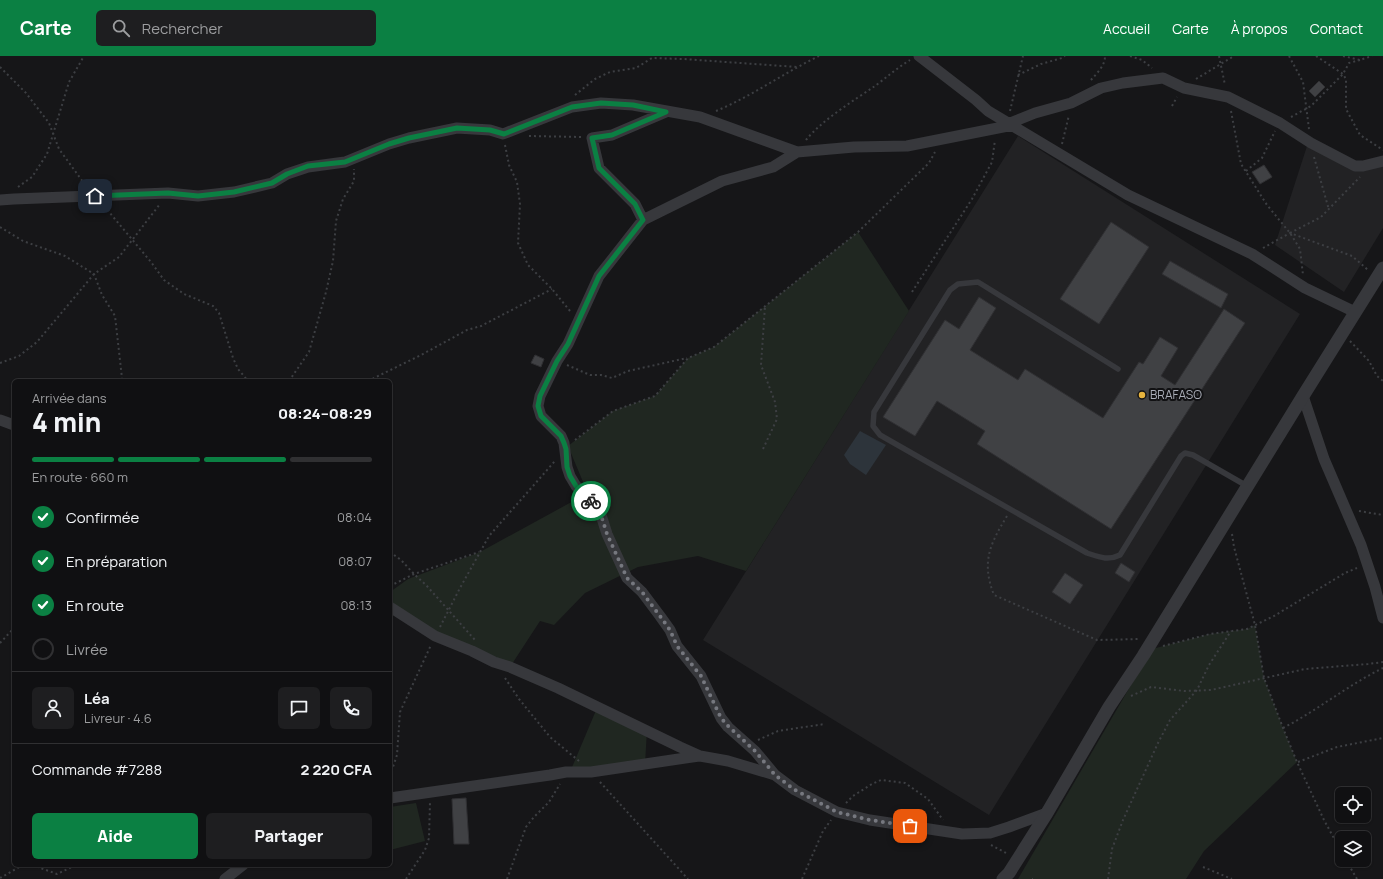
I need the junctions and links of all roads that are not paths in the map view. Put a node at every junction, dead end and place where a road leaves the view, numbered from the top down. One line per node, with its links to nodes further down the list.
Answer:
1 (919, 56): 3 (street)
2 (666, 112): 4 (street); 6 (street); 7 (street)
3 (1010, 123): 4 (street); 5 (street); 9 (street)
4 (797, 152): 7 (street)
5 (1383, 161)
6 (0, 200)
7 (643, 220): 18 (street)
8 (1381, 276): 9 (street)
9 (1355, 312): 11 (street)
10 (1118, 369): 14 (lane)
11 (1303, 396): 14 (street); 16 (street)
12 (0, 420): 13 (street)
13 (12, 424)
14 (1247, 486): 20 (street)
15 (392, 608): 17 (street)
16 (1383, 618)
17 (700, 756): 18 (street); 19 (street)
18 (775, 775): 20 (street)
19 (392, 798)
20 (1047, 812): 23 (street)
21 (240, 867): 22 (street)
22 (225, 879)
23 (1003, 879)

